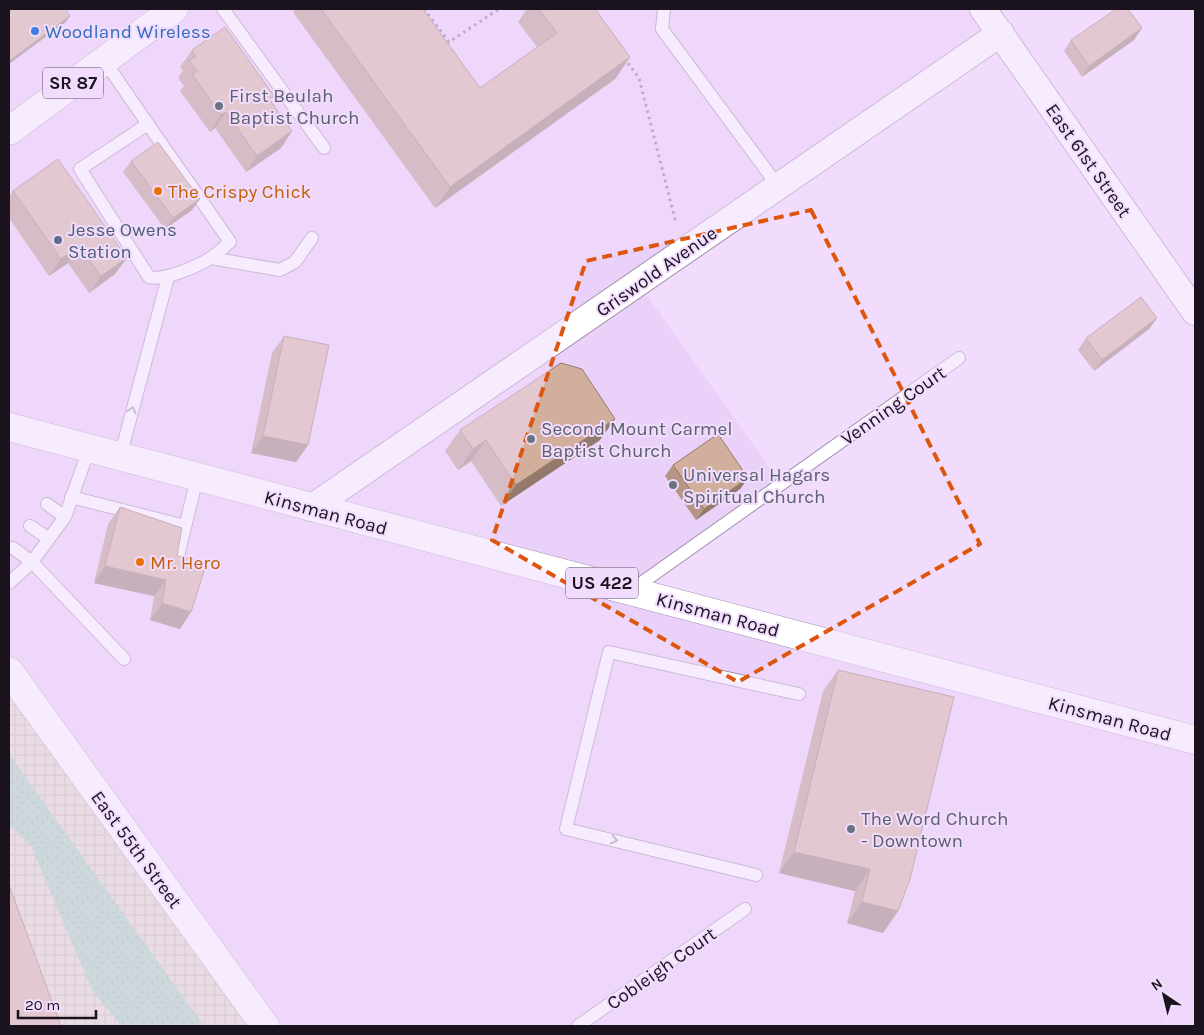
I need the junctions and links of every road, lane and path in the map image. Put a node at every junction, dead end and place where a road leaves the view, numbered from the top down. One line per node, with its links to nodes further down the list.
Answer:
1 (174, 9): 9 (main road, SR 87)
2 (223, 9): 12 (lane)
3 (424, 9): 4 (path)
4 (499, 9)
5 (664, 9): 13 (lane)
6 (983, 9): 7 (street, East 61st Street)
7 (1001, 33): 13 (street, Griswold Avenue); 18 (street, East 61st Street)
8 (622, 55): 14 (path)
9 (104, 60): 10 (lane); 11 (main road, SR 87)
10 (148, 124): 16 (lane); 17 (lane)
11 (9, 131)
12 (324, 148)
13 (778, 186): 26 (street, Griswold Avenue)
14 (676, 223)
15 (312, 238): 16 (lane)
16 (212, 258): 17 (lane)
17 (168, 277): 22 (lane, one-way to 17)
18 (1195, 312)
19 (959, 358): 35 (lane, Venning Court)
20 (9, 427): 21 (main road, Kinsman Road / US 422)
21 (88, 449): 22 (main road, Kinsman Road / US 422); 24 (lane)
22 (120, 457): 23 (main road, Kinsman Road / US 422)
23 (197, 478): 26 (main road, Kinsman Road / US 422); 29 (lane)
24 (71, 498): 27 (lane); 29 (lane)
25 (47, 504): 27 (lane)
26 (311, 508): 35 (main road, Kinsman Road / US 422)
27 (65, 517): 30 (lane)
28 (30, 526): 30 (lane)
29 (185, 526): 33 (lane)
30 (49, 539): 32 (lane)
31 (13, 548): 32 (lane)
32 (32, 562): 34 (lane); 36 (lane)
33 (176, 564)
34 (9, 583)
35 (631, 591): 39 (main road, Kinsman Road / US 422)
36 (124, 659)
37 (9, 671): 42 (main road, East 55th Street)
38 (799, 694): 40 (lane, one-way to 40)
39 (1195, 740)
40 (756, 875)
41 (745, 909): 43 (lane, Cobleigh Court)
42 (265, 1026)
43 (578, 1026)

